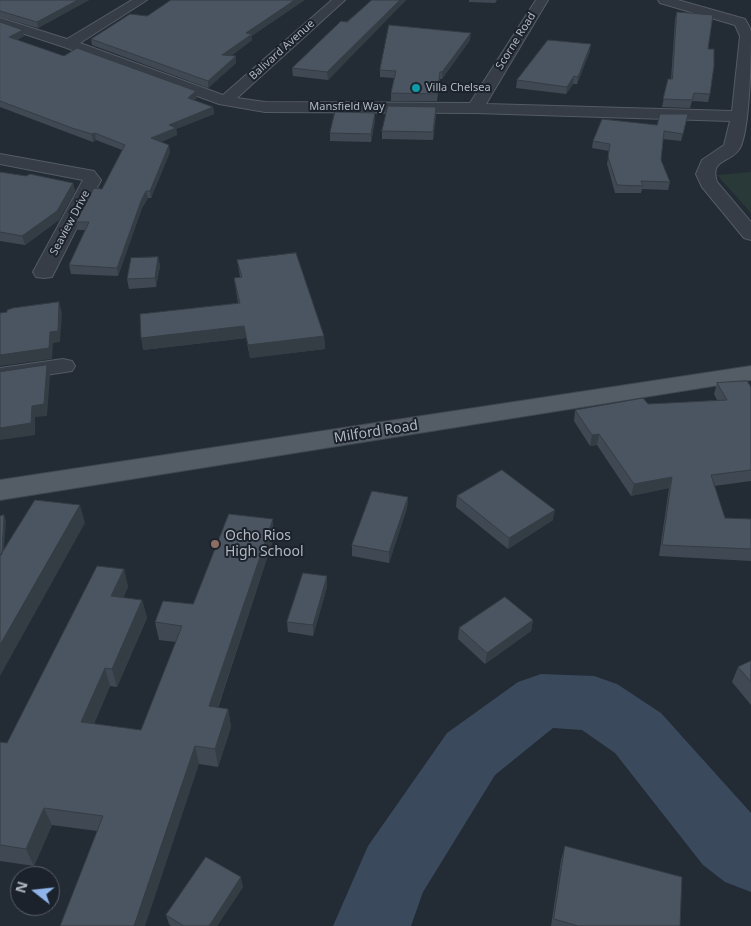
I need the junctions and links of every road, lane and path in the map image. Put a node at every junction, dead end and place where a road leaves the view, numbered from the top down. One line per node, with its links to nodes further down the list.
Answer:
1 (141, 0): 6 (street)
2 (339, 0): 7 (street, Balivard Avenue)
3 (542, 0): 8 (street, Scorne Road)
4 (664, 0): 9 (street)
5 (0, 22): 6 (street, Mansfield Way)
6 (69, 44): 7 (street, Mansfield Way)
7 (225, 101): 8 (street, Mansfield Way)
8 (475, 108): 9 (street, Mansfield Way)
9 (739, 116): 11 (street)
10 (0, 159): 12 (street, Seaview Drive)
11 (751, 234)
12 (44, 272)
13 (63, 366): 15 (street)
14 (750, 374): 16 (main road, Milford Road)
15 (0, 375)
16 (0, 490)

